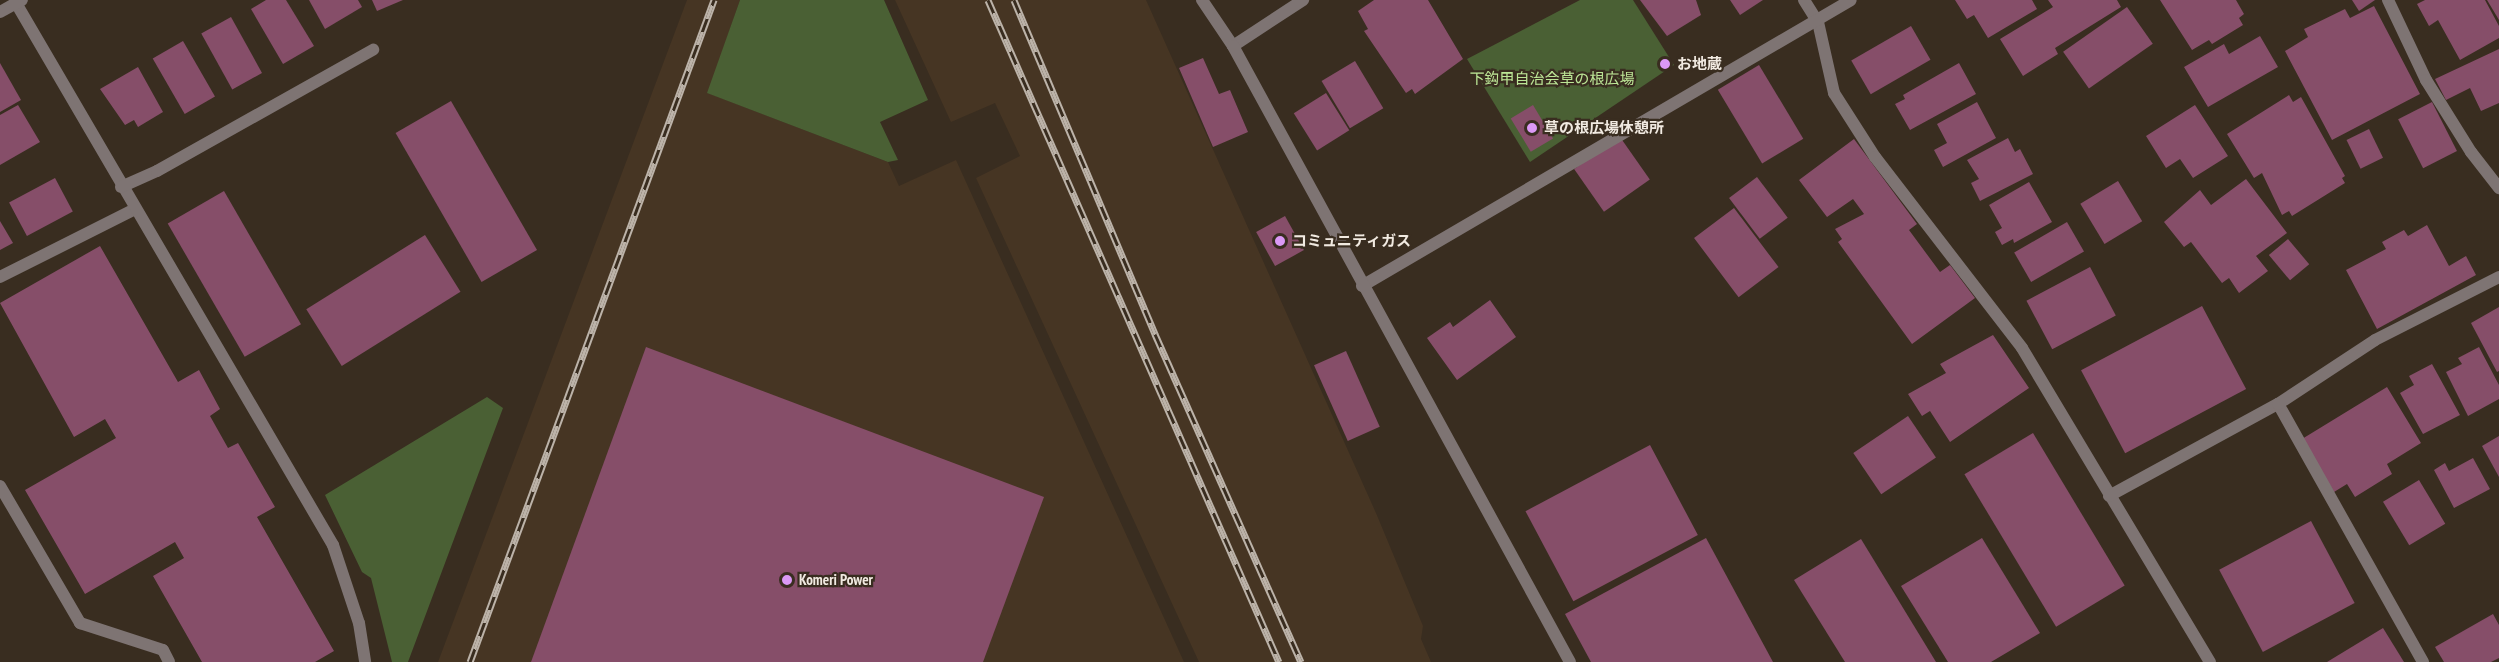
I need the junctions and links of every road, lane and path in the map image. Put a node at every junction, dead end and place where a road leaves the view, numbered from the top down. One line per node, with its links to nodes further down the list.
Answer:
1 (1202, 0): 9 (street)
2 (1303, 0): 9 (street)
3 (1804, 0): 8 (street)
4 (1851, 0): 8 (street)
5 (2388, 0): 12 (street)
6 (19, 2): 7 (street); 11 (street)
7 (0, 12)
8 (1818, 22): 16 (street); 19 (street)
9 (1233, 46): 16 (street)
10 (373, 50): 11 (street)
11 (122, 187): 13 (street)
12 (2499, 188)
13 (135, 209): 14 (street); 21 (street)
14 (0, 277)
15 (2499, 277): 17 (street)
16 (1362, 286): 22 (street)
17 (2278, 404): 19 (street); 24 (street)
18 (0, 486): 20 (street)
19 (2109, 496): 23 (street)
20 (169, 662)
21 (365, 662)
22 (1570, 662)
23 (2210, 662)
24 (2423, 662)

